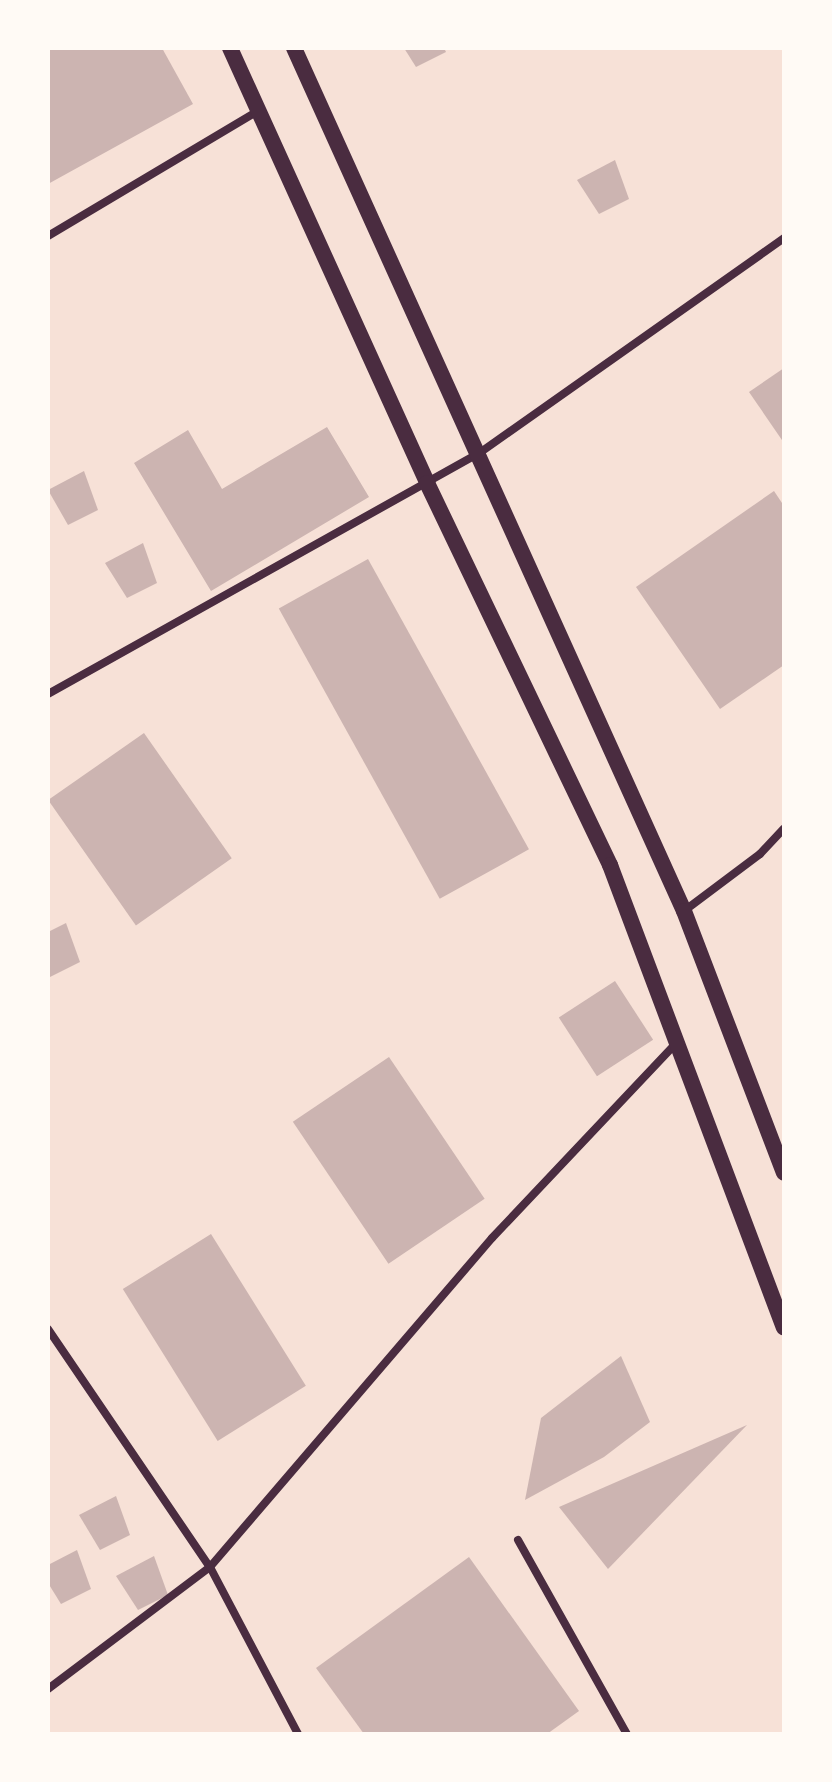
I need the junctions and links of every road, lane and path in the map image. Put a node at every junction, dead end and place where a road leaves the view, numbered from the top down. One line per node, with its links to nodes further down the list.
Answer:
1 (230, 48): 3 (main road)
2 (294, 48): 6 (main road)
3 (258, 111): 4 (street); 7 (main road)
4 (48, 236)
5 (784, 238): 6 (street)
6 (478, 454): 7 (street); 10 (main road)
7 (427, 483): 8 (street); 11 (main road)
8 (48, 694)
9 (784, 828): 10 (street)
10 (684, 911): 12 (main road)
11 (678, 1040): 13 (main road); 16 (street)
12 (784, 1173)
13 (784, 1327)
14 (48, 1329): 16 (street)
15 (518, 1540): 19 (street)
16 (210, 1567): 17 (street); 18 (street)
17 (48, 1689)
18 (298, 1734)
19 (627, 1734)

